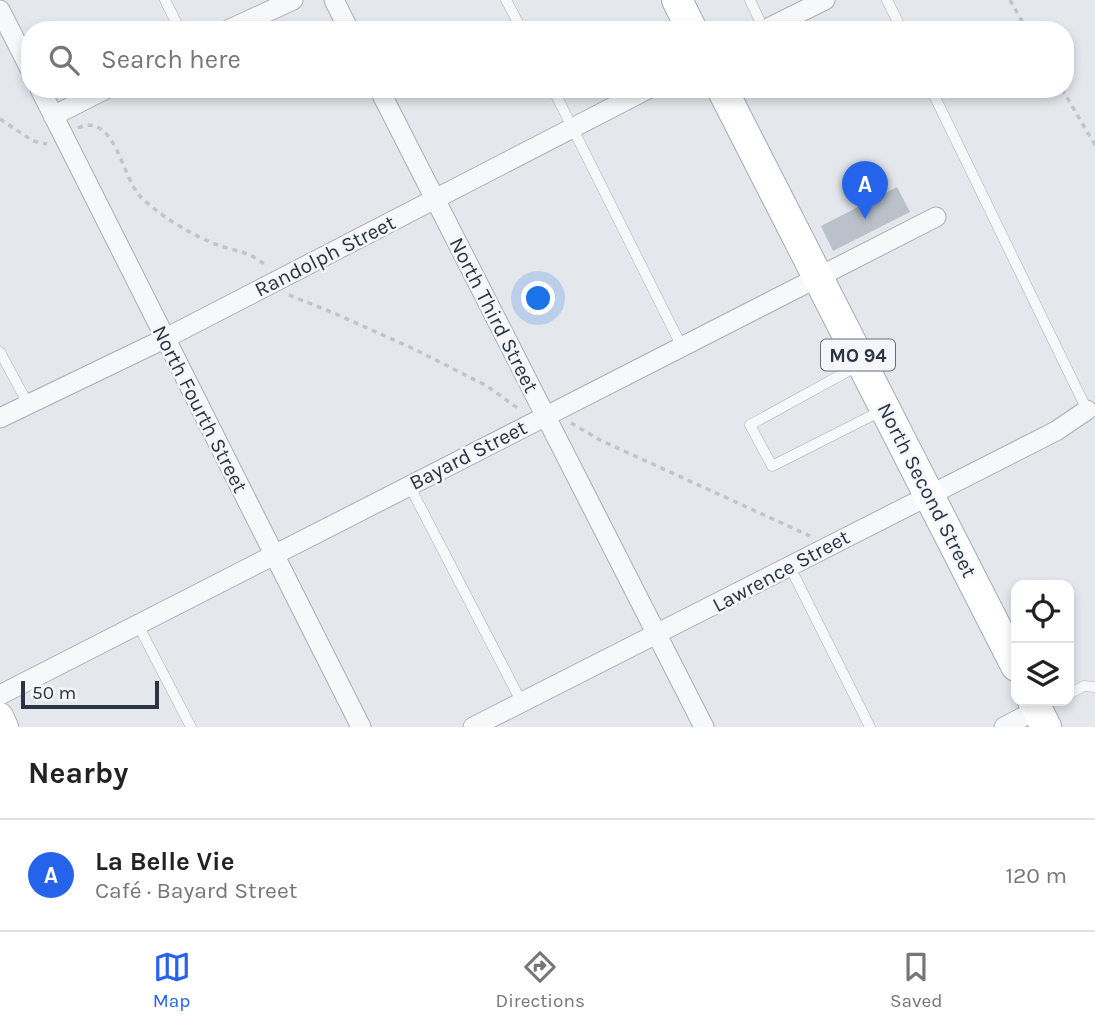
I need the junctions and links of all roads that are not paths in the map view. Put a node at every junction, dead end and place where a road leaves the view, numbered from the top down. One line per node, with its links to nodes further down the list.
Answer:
1 (165, 0): 10 (lane)
2 (293, 0): 11 (street)
3 (334, 0): 12 (street)
4 (506, 0): 13 (lane)
5 (677, 0): 14 (main road)
6 (750, 0): 15 (lane)
7 (887, 0): 17 (lane)
8 (813, 3): 16 (street)
9 (0, 10): 18 (street)
10 (176, 21)
11 (248, 21)
12 (344, 21)
13 (517, 21)
14 (688, 21)
15 (760, 21)
16 (780, 21)
17 (898, 21)
18 (21, 51)
19 (45, 98): 26 (street, North Fourth Street)
20 (89, 98): 26 (street)
21 (384, 98): 28 (street, North Third Street)
22 (558, 98): 27 (lane)
23 (631, 98): 27 (street, Randolph Street)
24 (727, 98): 30 (main road, North Second Street / MO 94)
25 (935, 98): 37 (lane)
26 (54, 116): 31 (street, North Fourth Street)
27 (573, 129): 28 (street, Randolph Street); 32 (lane)
28 (436, 200): 31 (street, Randolph Street); 38 (street, North Third Street)
29 (936, 217): 30 (street, Bayard Street)
30 (818, 277): 32 (street, Bayard Street); 34 (main road, North Second Street / MO 94)
31 (164, 339): 35 (street, Randolph Street); 42 (street, North Fourth Street)
32 (682, 347): 38 (street, Bayard Street)
33 (0, 352): 35 (lane)
34 (862, 363): 36 (main road, North Second Street / MO 94); 36 (lane)
35 (28, 404): 39 (street, Randolph Street)
36 (886, 408): 41 (main road, North Second Street / MO 94)
37 (1087, 411): 41 (street, Lawrence Street)
38 (545, 416): 40 (street, Bayard Street); 45 (street, North Third Street)
39 (0, 418)
40 (409, 485): 42 (street, Bayard Street); 50 (lane)
41 (930, 494): 43 (street, Lawrence Street); 46 (main road, North Second Street / MO 94)
42 (274, 555): 44 (street, Bayard Street); 55 (street, North Fourth Street)
43 (790, 567): 45 (street, Lawrence Street); 58 (lane)
44 (138, 625): 49 (street, Bayard Street); 54 (lane)
45 (657, 635): 50 (street, Lawrence Street); 57 (street, North Third Street)
46 (1011, 656)
47 (1095, 687): 48 (lane)
48 (1074, 691)
49 (0, 695)
50 (521, 701): 56 (street, Lawrence Street)
51 (1041, 711): 59 (street)
52 (0, 716): 53 (main road)
53 (5, 727)
54 (191, 727)
55 (362, 727)
56 (473, 727)
57 (704, 727)
58 (870, 727)
59 (1004, 727)

